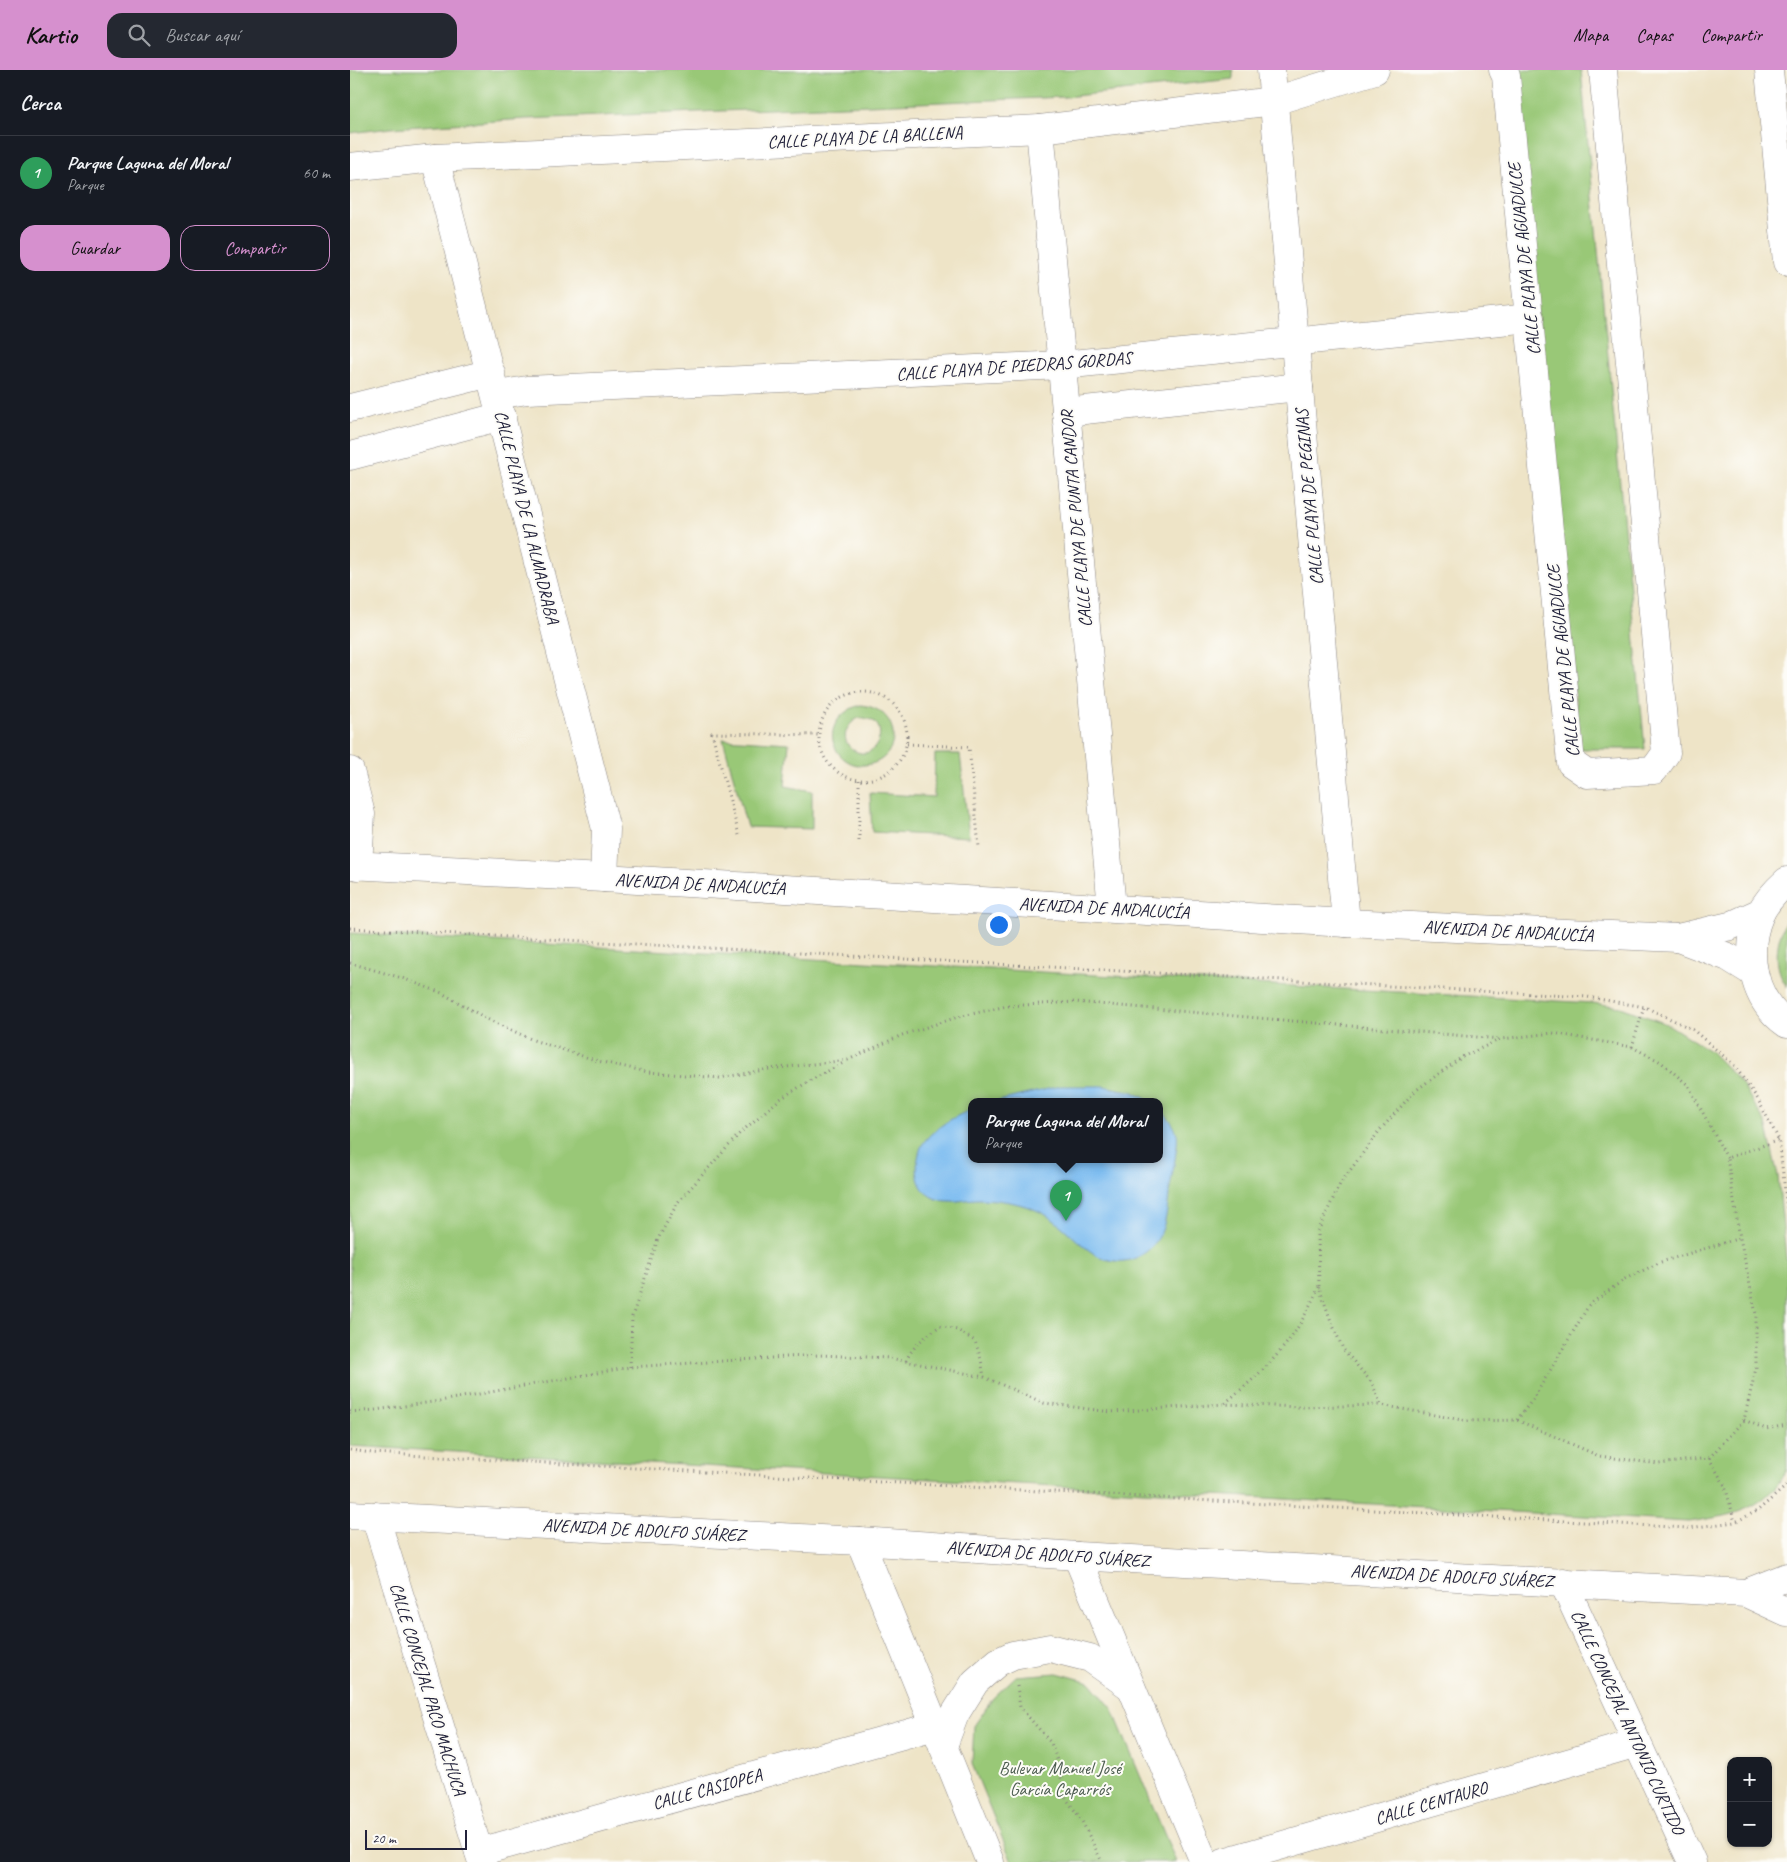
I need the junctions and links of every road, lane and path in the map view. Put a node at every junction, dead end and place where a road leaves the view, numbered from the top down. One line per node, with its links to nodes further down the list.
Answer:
1 (1271, 70): 6 (street, CALLE PLAYA DE PEGINAS)
2 (1374, 70): 6 (street, CALLE PLAYA DE LA BALLENA)
3 (1503, 70): 11 (street, CALLE PLAYA DE AGUADULCE)
4 (1603, 70): 11 (street, CALLE PLAYA DE AGUADULCE)
5 (1769, 70): 10 (street)
6 (1274, 101): 7 (street, CALLE PLAYA DE LA BALLENA); 12 (street, CALLE PLAYA DE PEGINAS)
7 (1040, 129): 8 (street, CALLE PLAYA DE LA BALLENA); 13 (street, CALLE PLAYA DE PUNTA CANDOR)
8 (435, 158): 9 (street, CALLE PLAYA DE LA BALLENA); 15 (street, CALLE PLAYA DE LA ALMADRABA)
9 (350, 167)
10 (1787, 262)
11 (1530, 318): 12 (street, CALLE PLAYA DE PIEDRAS GORDAS)
12 (1295, 342): 13 (street, CALLE PLAYA DE PIEDRAS GORDAS); 14 (street, CALLE PLAYA DE PEGINAS)
13 (1062, 366): 15 (street, CALLE PLAYA DE PIEDRAS GORDAS); 17 (street, CALLE PLAYA DE PUNTA CANDOR)
14 (1299, 386): 17 (street); 31 (street, CALLE PLAYA DE PEGINAS)
15 (496, 395): 16 (street); 18 (street); 27 (street, CALLE PLAYA DE LA ALMADRABA)
16 (350, 408)
17 (1066, 412): 29 (street, CALLE PLAYA DE PUNTA CANDOR)
18 (350, 456)
19 (818, 735): 20 (path); 22 (path); 23 (path)
20 (907, 744): 22 (path); 25 (path)
21 (350, 772): 26 (street)
22 (859, 780): 24 (path)
23 (739, 835)
24 (859, 841)
25 (979, 847)
26 (354, 865): 27 (street, AVENIDA DE ANDALUCÍA)
27 (604, 878): 29 (street, AVENIDA DE ANDALUCÍA)
28 (1787, 881): 30 (street)
29 (1112, 908): 31 (street, AVENIDA DE ANDALUCÍA)
30 (1761, 912): 33 (street, AVENIDA DE ANDALUCÍA); 35 (street)
31 (1346, 923): 33 (street, AVENIDA DE ANDALUCÍA)
32 (350, 928): 36 (path)
33 (1678, 938): 35 (street, AVENIDA DE ANDALUCÍA)
34 (350, 963): 40 (path)
35 (1754, 973): 37 (street)
36 (1644, 1006): 39 (path); 41 (path)
37 (1787, 1024)
38 (1501, 1039): 39 (path); 40 (path); 45 (path)
39 (1632, 1047): 42 (path)
40 (848, 1060): 47 (path)
41 (1779, 1140): 42 (path); 43 (path)
42 (1727, 1158): 44 (path)
43 (1787, 1209)
44 (1740, 1238): 52 (path); 53 (path)
45 (1319, 1287): 49 (path); 50 (path)
46 (906, 1361): 47 (path); 48 (path); 48 (path)
47 (630, 1367): 51 (path)
48 (984, 1377): 49 (path)
49 (1224, 1404): 50 (path)
50 (1381, 1405): 52 (path)
51 (350, 1412)
52 (1517, 1420): 56 (path)
53 (1744, 1420): 54 (path); 56 (path)
54 (1787, 1425)
55 (350, 1450): 59 (path)
56 (1709, 1458): 59 (path)
57 (1787, 1483): 59 (path)
58 (362, 1516): 60 (street, AVENIDA DE ADOLFO SUÁREZ); 70 (street, CALLE CONCEJAL PACO MACHUCA)
59 (1735, 1522)
60 (860, 1541): 61 (street, AVENIDA DE ADOLFO SUÁREZ); 68 (street)
61 (1078, 1556): 63 (street, AVENIDA DE ADOLFO SUÁREZ); 67 (street)
62 (1787, 1577): 64 (street, AVENIDA DE ADOLFO SUÁREZ)
63 (1563, 1582): 64 (street, AVENIDA DE ADOLFO SUÁREZ); 69 (street, CALLE CONCEJAL ANTONIO CURTIDO)
64 (1746, 1594): 65 (street, AVENIDA DE ADOLFO SUÁREZ)
65 (1787, 1612)
66 (1013, 1655): 67 (street); 68 (street); 72 (path)
67 (1132, 1687): 73 (street)
68 (939, 1736): 70 (street, CALLE CASIOPEA); 71 (street)
69 (1637, 1743): 74 (street, CALLE CENTAURO); 75 (street, CALLE CONCEJAL ANTONIO CURTIDO)
70 (480, 1857)
71 (990, 1862)
72 (1102, 1862)
73 (1204, 1862)
74 (1224, 1862)
75 (1692, 1862)

